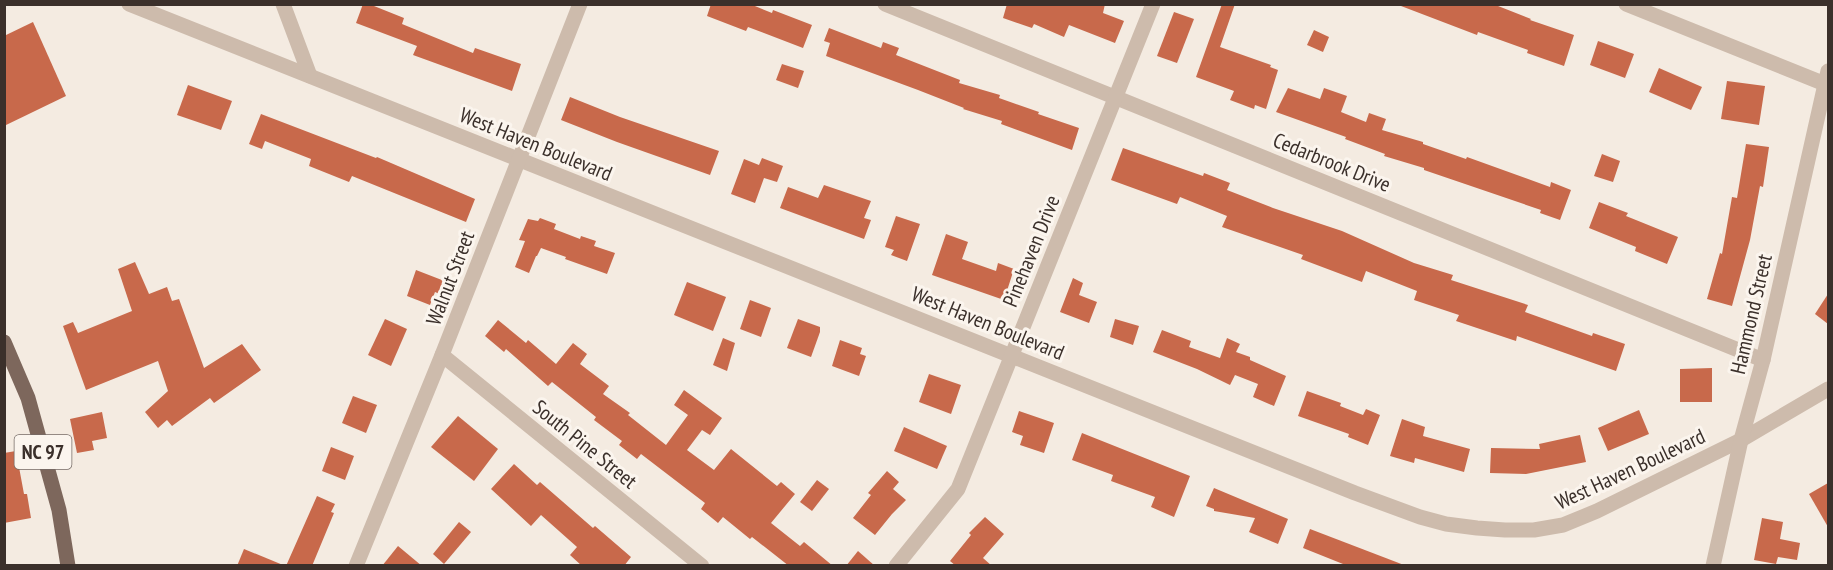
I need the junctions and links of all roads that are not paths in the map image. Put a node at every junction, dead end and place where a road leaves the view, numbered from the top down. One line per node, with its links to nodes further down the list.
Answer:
1 (129, 4): 7 (street, West Haven Boulevard)
2 (283, 4): 7 (street)
3 (580, 4): 10 (street, Walnut Street)
4 (885, 4): 9 (street, Cedarbrook Drive)
5 (1153, 4): 9 (street, Pinehaven Drive)
6 (1626, 4): 8 (street)
7 (310, 76): 10 (street, West Haven Boulevard)
8 (1827, 78): 14 (street, Hammond Street)
9 (1116, 97): 13 (street, Pinehaven Drive); 14 (street, Cedarbrook Drive)
10 (518, 160): 12 (street, Walnut Street); 13 (street, West Haven Boulevard)
11 (4, 342): 17 (main road, NC 97)
12 (442, 355): 18 (street, Walnut Street); 19 (street, South Pine Street)
13 (1012, 355): 16 (street, West Haven Boulevard); 20 (street, Pinehaven Drive)
14 (1763, 360): 16 (street, Hammond Street)
15 (1828, 389): 16 (street, West Haven Boulevard)
16 (1741, 440): 21 (street, Hammond Street)
17 (68, 566)
18 (356, 566)
19 (702, 566)
20 (896, 566)
21 (1713, 566)

